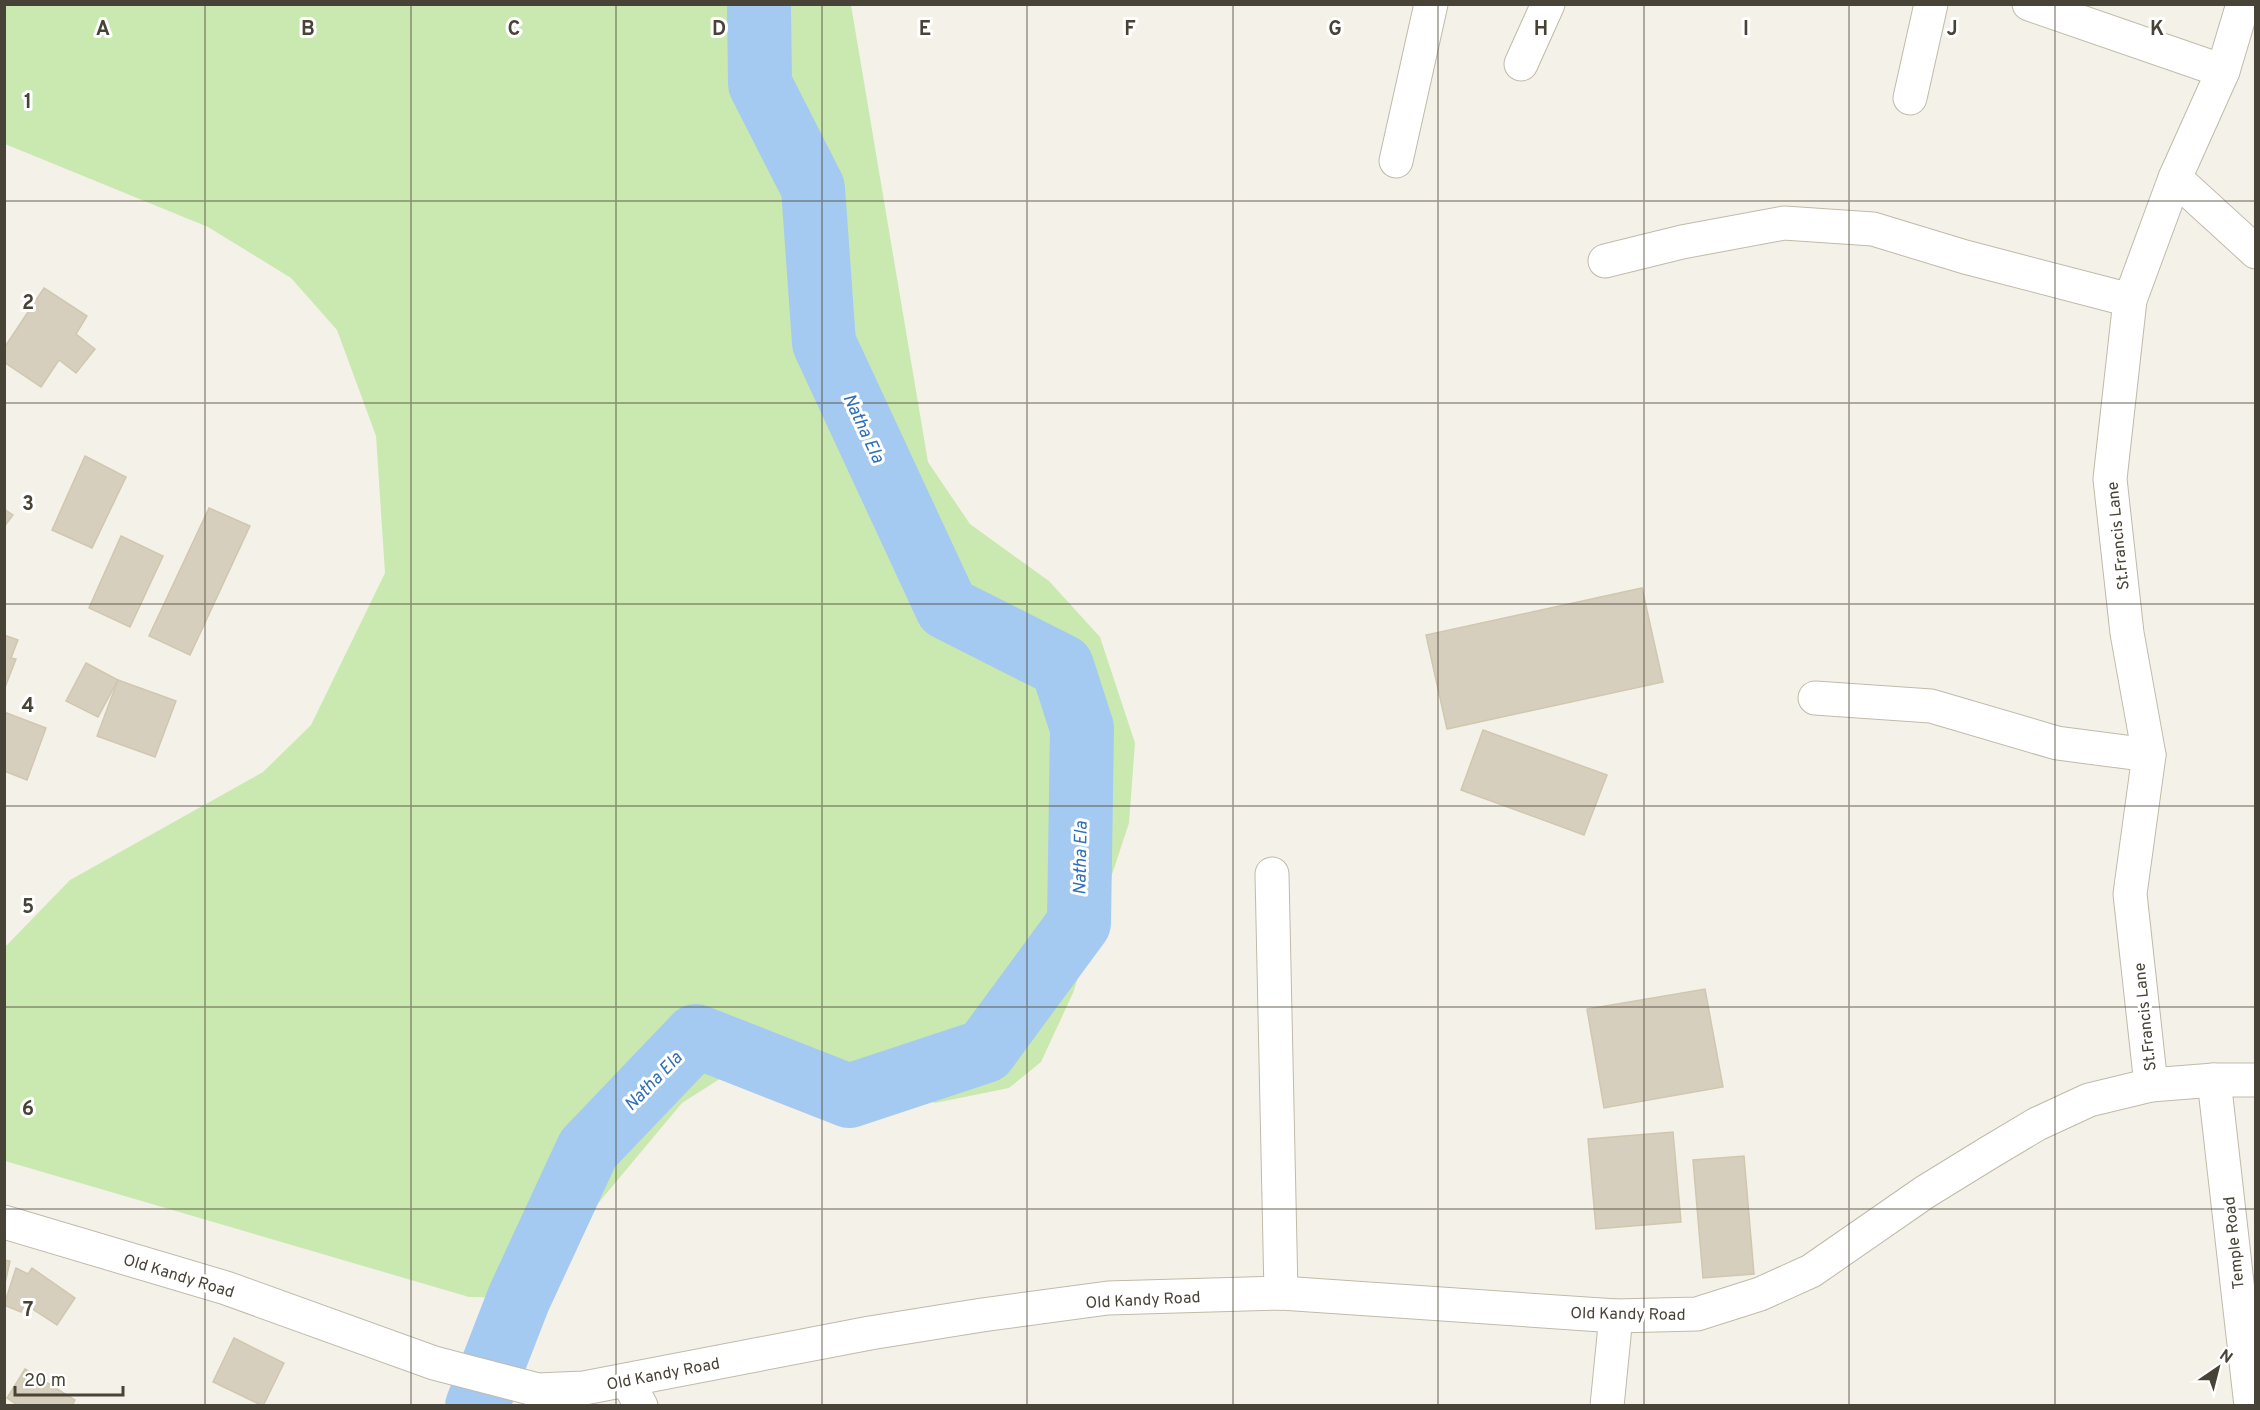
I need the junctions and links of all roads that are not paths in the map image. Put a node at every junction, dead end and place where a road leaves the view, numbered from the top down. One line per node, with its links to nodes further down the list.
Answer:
1 (1431, 4): 9 (street)
2 (1548, 4): 6 (street)
3 (1931, 4): 8 (street)
4 (2029, 4): 7 (street)
5 (2244, 4): 7 (street, St.Francis Lane)
6 (1521, 64)
7 (2223, 71): 10 (street, St.Francis Lane)
8 (1910, 98)
9 (1396, 161)
10 (2175, 178): 11 (street); 13 (street, St.Francis Lane)
11 (2256, 252)
12 (1605, 261): 13 (street)
13 (2130, 300): 15 (street, St.Francis Lane)
14 (1815, 698): 15 (street)
15 (2149, 755): 19 (street, St.Francis Lane)
16 (1272, 874): 21 (street)
17 (2214, 1080): 18 (street, Old Kandy Road); 19 (street, Old Kandy Road); 25 (street, Temple Road)
18 (2256, 1080)
19 (2151, 1085): 22 (street, Old Kandy Road)
20 (4, 1222): 23 (street, Old Kandy Road)
21 (1281, 1293): 22 (street, Old Kandy Road); 23 (street, Old Kandy Road)
22 (1616, 1316): 24 (street)
23 (634, 1393)
24 (1607, 1406)
25 (2251, 1406)

